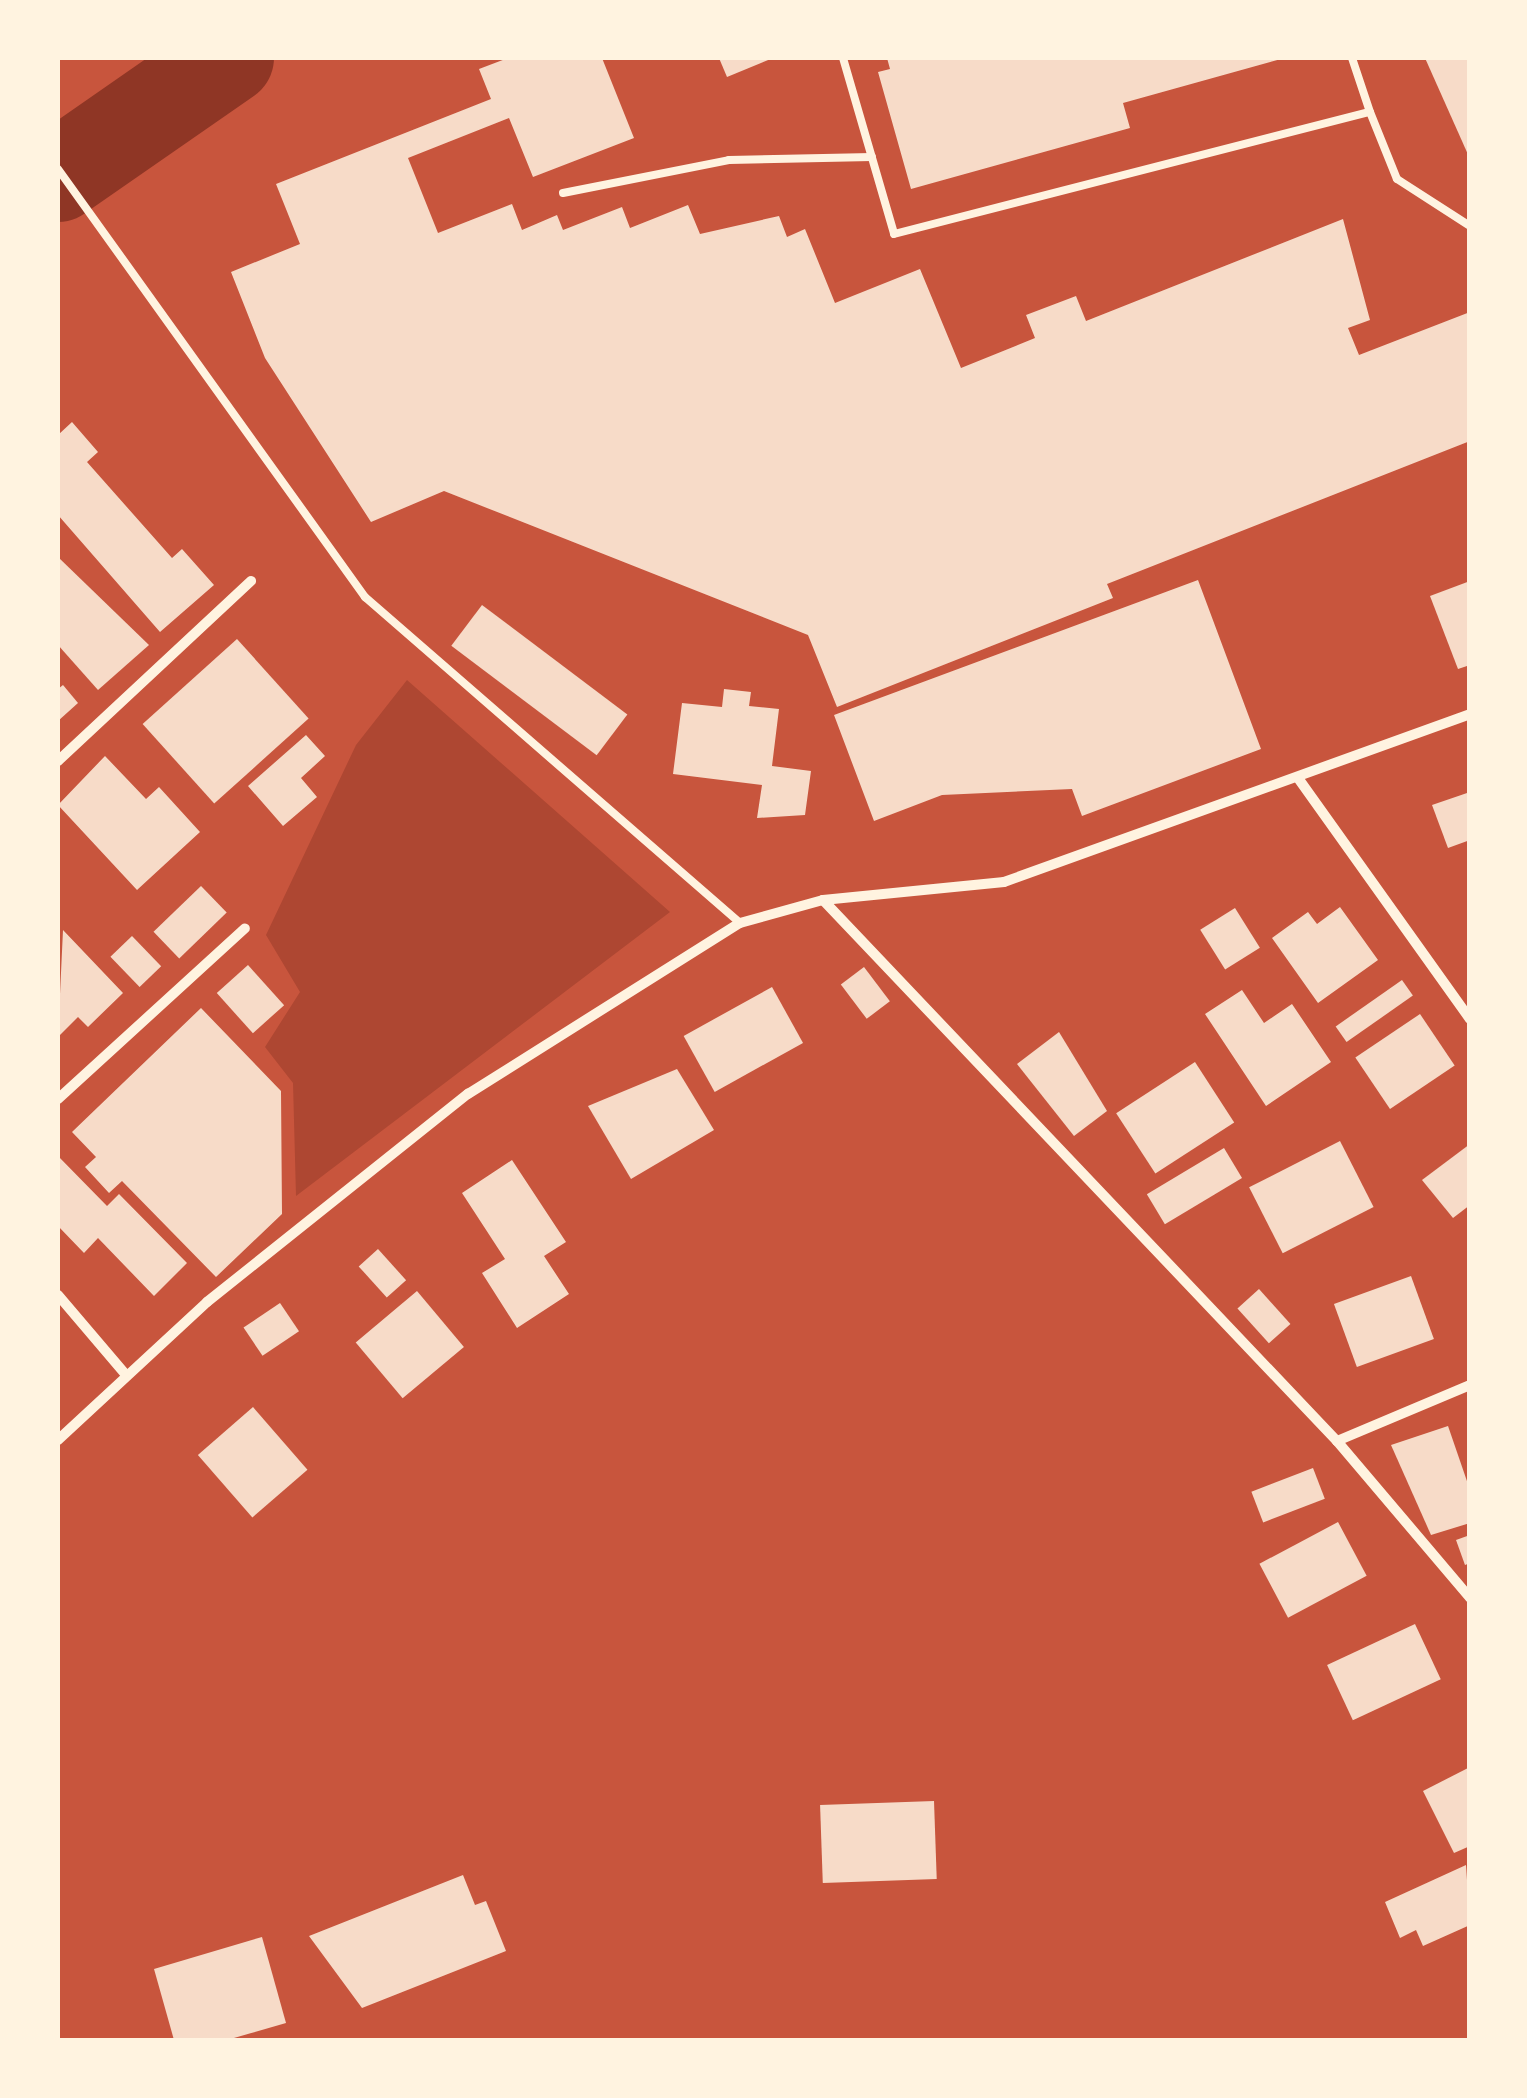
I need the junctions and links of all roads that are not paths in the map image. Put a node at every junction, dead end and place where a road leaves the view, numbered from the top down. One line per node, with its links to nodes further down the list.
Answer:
1 (843, 58): 4 (lane)
2 (1352, 58): 3 (lane)
3 (1370, 112): 4 (lane); 7 (lane)
4 (872, 157): 6 (lane)
5 (58, 169): 13 (lane)
6 (563, 193)
7 (1470, 226)
8 (251, 581): 10 (street)
9 (1470, 714): 11 (street)
10 (58, 760)
11 (1298, 778): 12 (street); 15 (street)
12 (822, 900): 13 (street); 21 (street)
13 (740, 923): 18 (street)
14 (245, 928): 16 (street)
15 (1470, 1018)
16 (58, 1100)
17 (58, 1295): 18 (street)
18 (127, 1376): 20 (street)
19 (1470, 1385): 21 (street)
20 (58, 1440)
21 (1338, 1441): 22 (street)
22 (1470, 1598)

